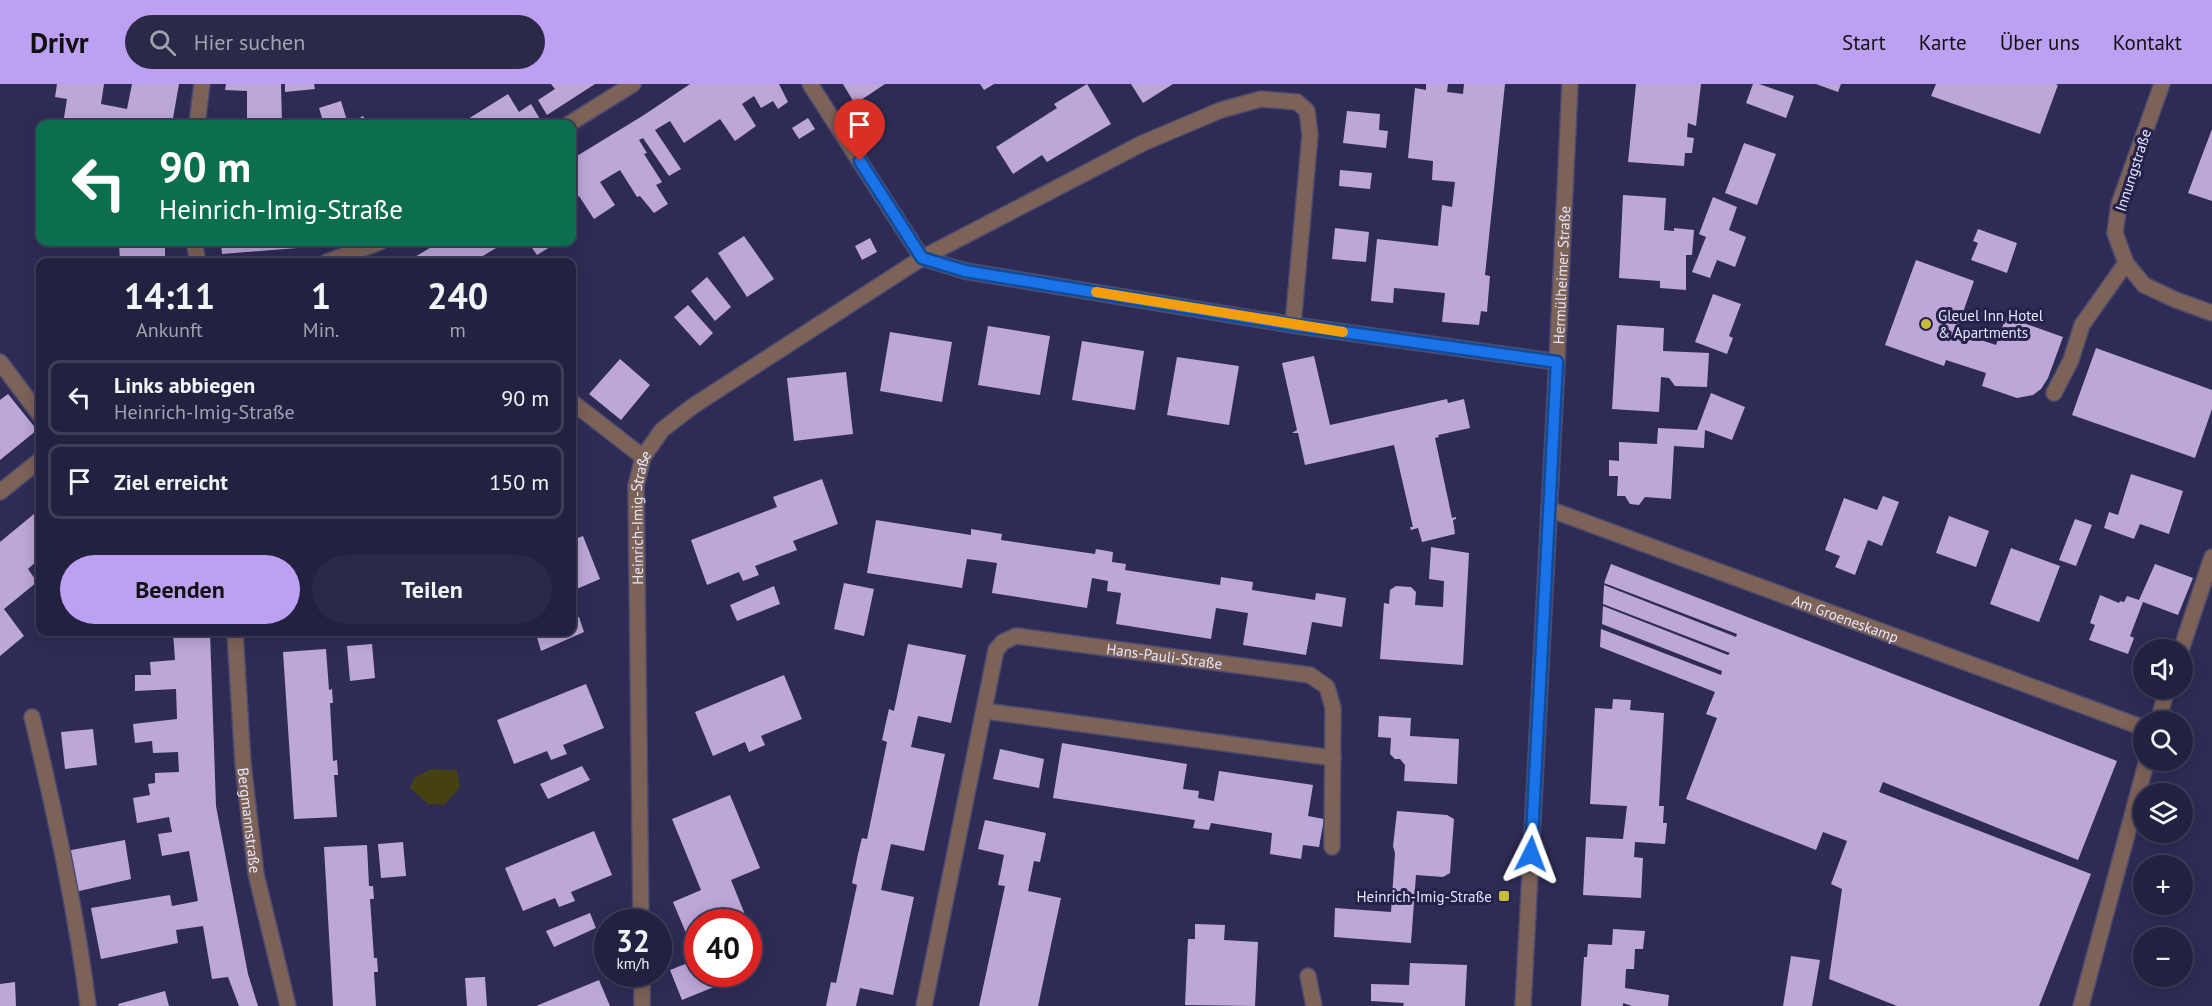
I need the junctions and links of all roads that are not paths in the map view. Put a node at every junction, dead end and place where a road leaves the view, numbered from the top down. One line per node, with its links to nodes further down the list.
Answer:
1 (202, 84): 6 (street)
2 (633, 84): 7 (street)
3 (810, 84): 10 (street)
4 (1569, 84): 15 (street, Hermülheimer Straße)
5 (2162, 84): 11 (street, Innungstraße)
6 (198, 120)
7 (575, 120)
8 (369, 246): 9 (street)
9 (338, 258)
10 (922, 258): 13 (street); 13 (street, Heinrich-Imig-Straße); 19 (street, Heinrich-Imig-Straße)
11 (2126, 263): 12 (street, Innungstraße); 16 (street)
12 (2212, 313)
13 (1293, 325): 15 (street)
14 (0, 362): 18 (street)
15 (1557, 362): 22 (street, Hermülheimer Straße)
16 (2054, 393)
17 (576, 405): 19 (street)
18 (36, 410)
19 (643, 457): 32 (street, Heinrich-Imig-Straße)
20 (36, 463): 21 (street)
21 (0, 492)
22 (1549, 509): 28 (street, Am Groeneskamp); 40 (street, Hermülheimer Straße)
23 (2212, 557): 25 (street)
24 (235, 636): 36 (street, Bergmannstraße)
25 (2185, 639)
26 (986, 711): 29 (street); 29 (street, Hans-Pauli-Straße); 38 (street, Hans-Pauli-Straße)
27 (32, 717): 35 (street)
28 (2133, 724)
29 (1333, 758): 31 (street, Hans-Pauli-Straße)
30 (2144, 771): 41 (street)
31 (1332, 847)
32 (641, 909)
33 (1308, 976): 39 (street)
34 (642, 987): 37 (street)
35 (88, 1006)
36 (288, 1006)
37 (642, 1006)
38 (924, 1006)
39 (1314, 1006)
40 (1523, 1006)
41 (2081, 1006)

